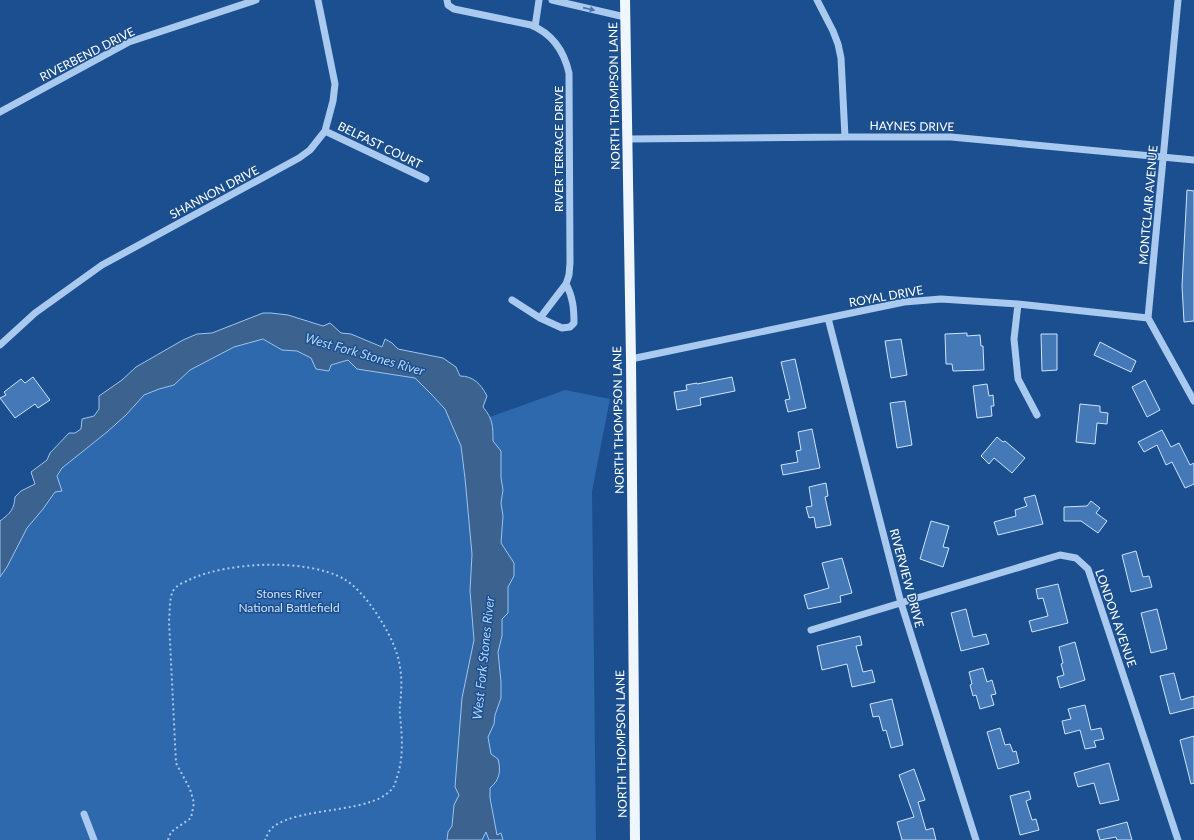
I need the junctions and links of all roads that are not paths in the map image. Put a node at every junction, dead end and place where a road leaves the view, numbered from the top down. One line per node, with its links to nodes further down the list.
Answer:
1 (256, 0): 11 (street, RIVERBEND DRIVE)
2 (318, 0): 12 (street, SHANNON DRIVE)
3 (447, 0): 10 (street, RIVER TERRACE DRIVE)
4 (539, 0): 10 (street)
5 (552, 0): 9 (street, one-way to 9)
6 (625, 0): 9 (main road, NORTH THOMPSON LANE)
7 (817, 0): 13 (street)
8 (1178, 0): 15 (street, MONTCLAIR AVENUE)
9 (625, 18): 14 (main road, NORTH THOMPSON LANE)
10 (535, 27): 18 (street, RIVER TERRACE DRIVE)
11 (0, 112)
12 (325, 130): 17 (street, BELFAST COURT); 24 (street, SHANNON DRIVE)
13 (845, 137): 14 (street, HAYNES DRIVE); 15 (street, HAYNES DRIVE)
14 (628, 139): 25 (main road, NORTH THOMPSON LANE)
15 (1163, 157): 16 (street, HAYNES DRIVE); 23 (street, MONTCLAIR AVENUE)
16 (1194, 160)
17 (426, 179)
18 (566, 284): 21 (street, RIVER TERRACE DRIVE); 21 (street)
19 (512, 300): 21 (street)
20 (1018, 304): 22 (street, ROYAL DRIVE); 23 (street, ROYAL DRIVE); 27 (street)
21 (540, 318)
22 (828, 318): 25 (street, ROYAL DRIVE); 28 (street, RIVERVIEW DRIVE)
23 (1148, 318): 26 (street)
24 (0, 345)
25 (631, 359): 32 (main road, NORTH THOMPSON LANE)
26 (1194, 400)
27 (1037, 416)
28 (901, 603): 29 (street, LONDON AVENUE); 33 (street, RIVERVIEW DRIVE); 34 (street, LONDON AVENUE)
29 (811, 630)
30 (84, 814): 31 (street)
31 (94, 840)
32 (635, 840)
33 (976, 840)
34 (1178, 840)

